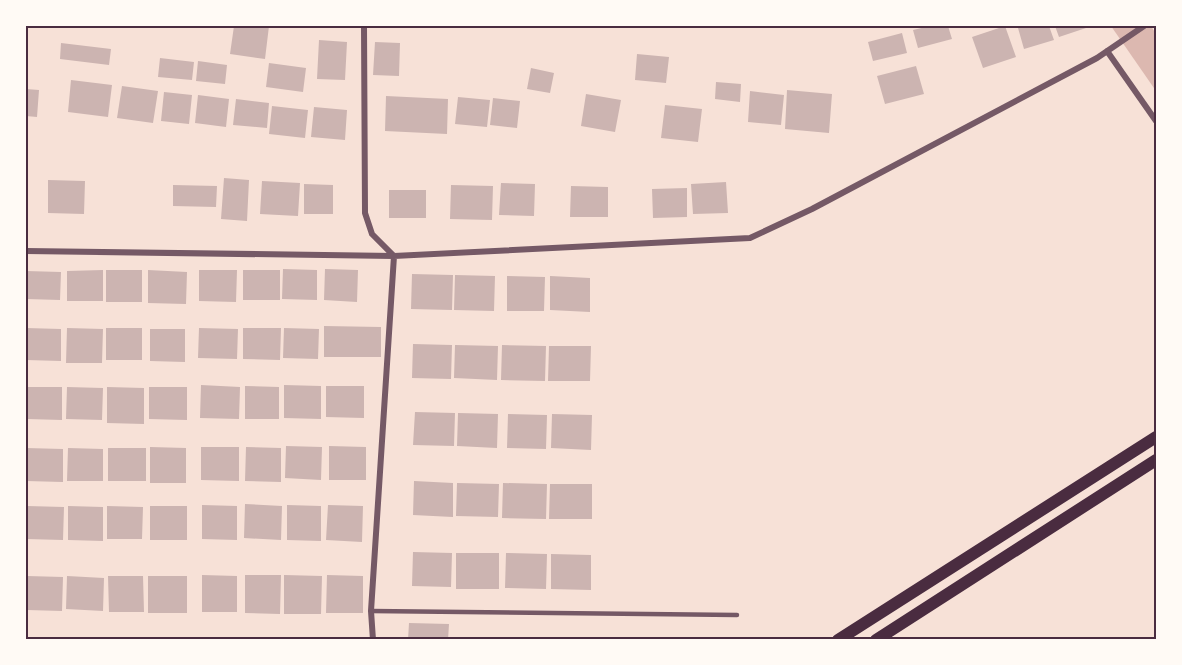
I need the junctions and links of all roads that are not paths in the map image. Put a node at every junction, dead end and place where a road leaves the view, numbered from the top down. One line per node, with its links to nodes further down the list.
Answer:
1 (364, 26): 6 (street)
2 (1144, 26): 3 (street)
3 (1107, 51): 4 (street); 6 (street)
4 (1156, 122)
5 (26, 251): 6 (street)
6 (394, 256): 9 (street)
7 (1156, 437): 12 (main road)
8 (1156, 460): 13 (main road)
9 (371, 611): 10 (lane); 11 (street)
10 (737, 615)
11 (374, 639)
12 (838, 639)
13 (876, 639)

